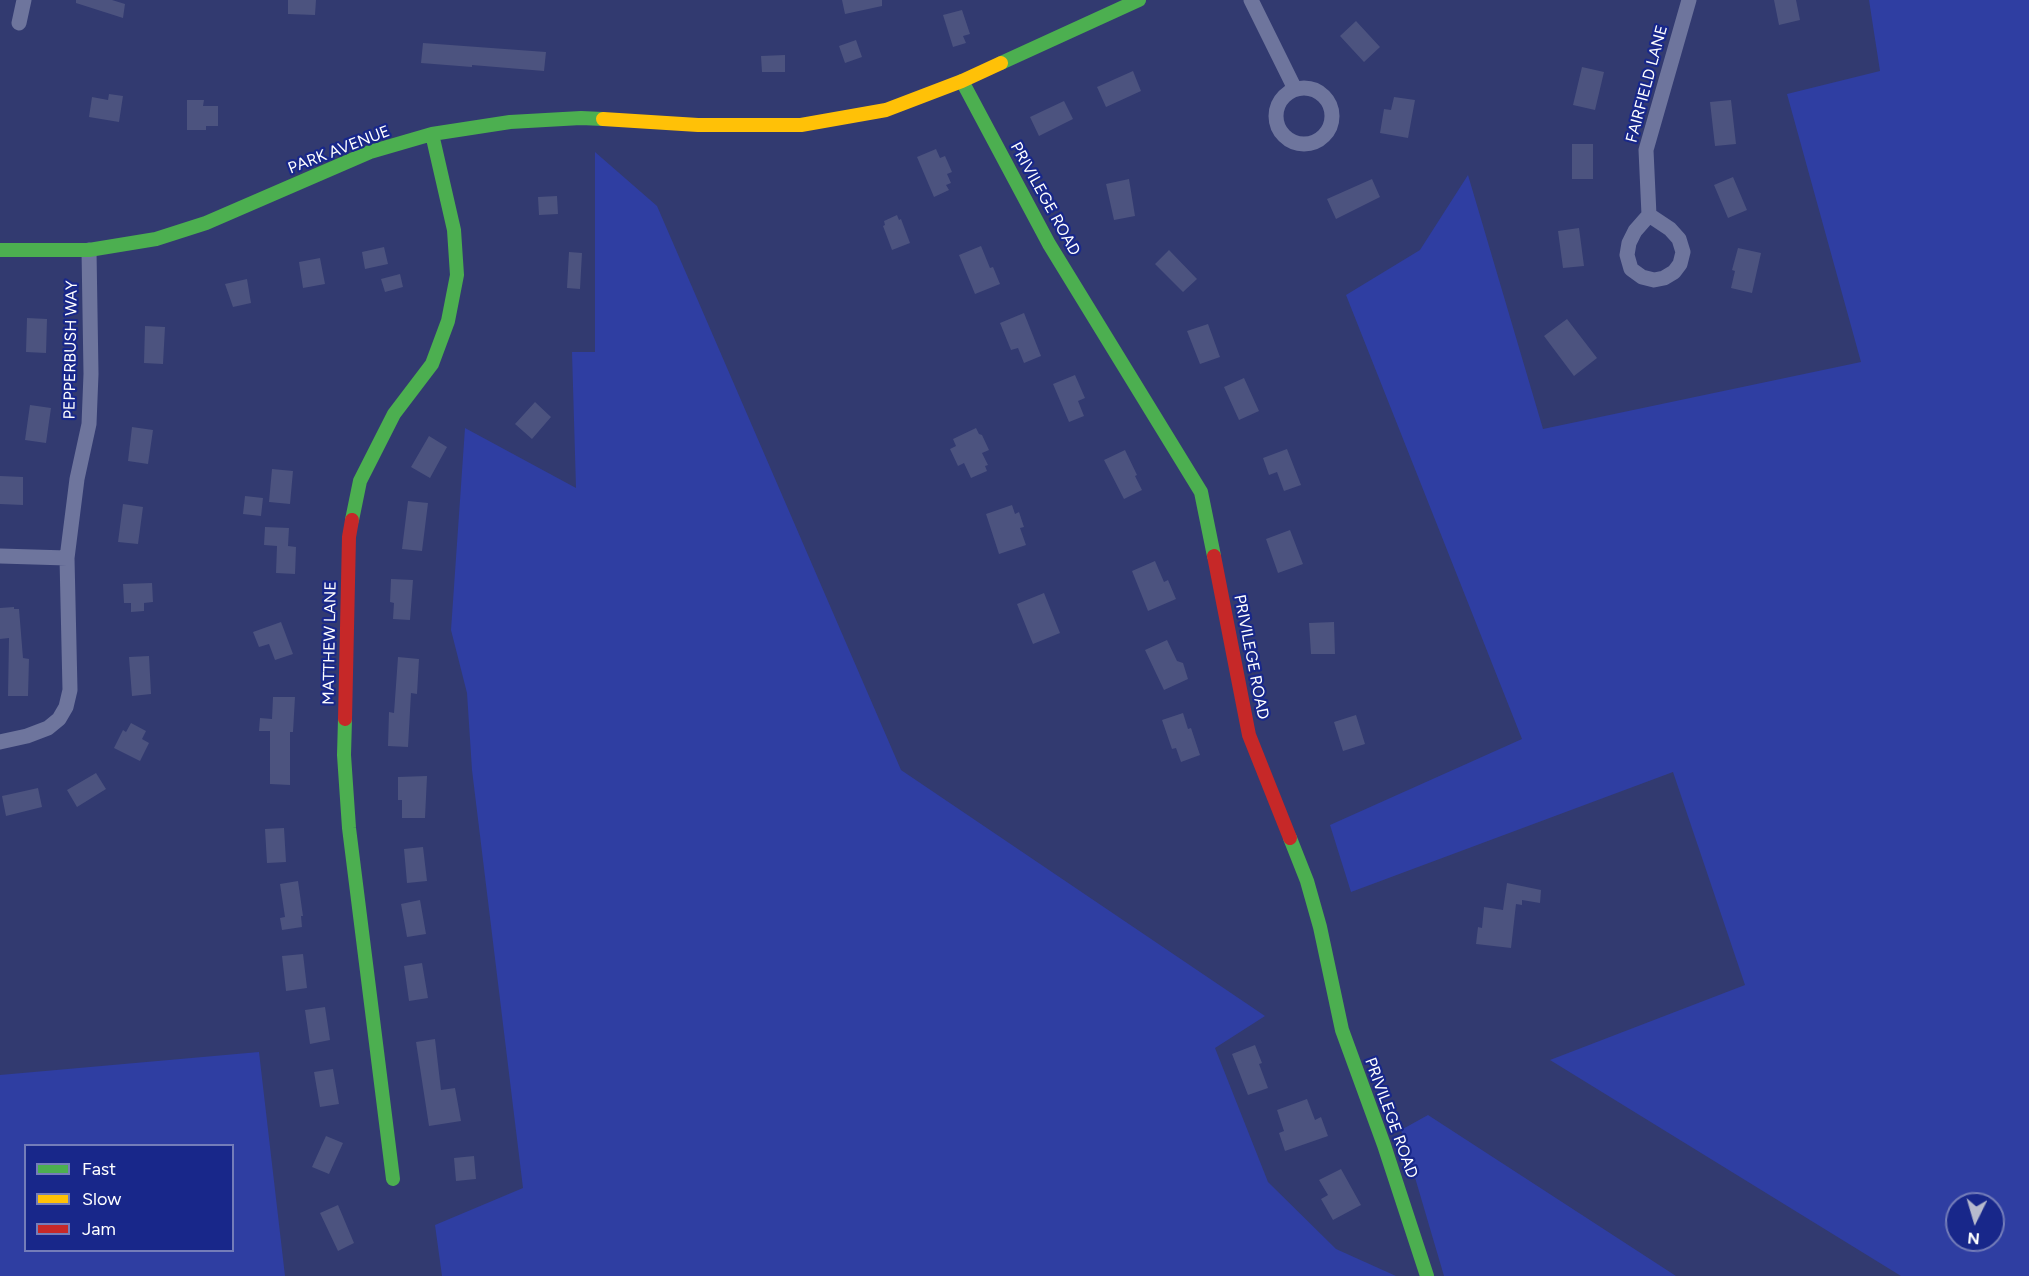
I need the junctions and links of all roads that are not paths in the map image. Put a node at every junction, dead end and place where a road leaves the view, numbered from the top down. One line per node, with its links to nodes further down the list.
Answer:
1 (24, 0): 5 (street)
2 (1139, 0): 6 (street, PARK AVENUE)
3 (1251, 0): 7 (street)
4 (1689, 0): 9 (street, FAIRFIELD LANE)
5 (19, 23)
6 (962, 81): 8 (street, PARK AVENUE); 16 (street, PRIVILEGE ROAD)
7 (1295, 89)
8 (432, 134): 11 (street, PARK AVENUE); 15 (street, MATTHEW LANE)
9 (1649, 215)
10 (0, 250): 11 (street, PARK AVENUE)
11 (89, 250): 13 (street, PEPPERBUSH WAY)
12 (0, 556): 13 (street)
13 (67, 558): 14 (street, PEPPERBUSH WAY)
14 (0, 742)
15 (393, 1179)
16 (1427, 1276)

